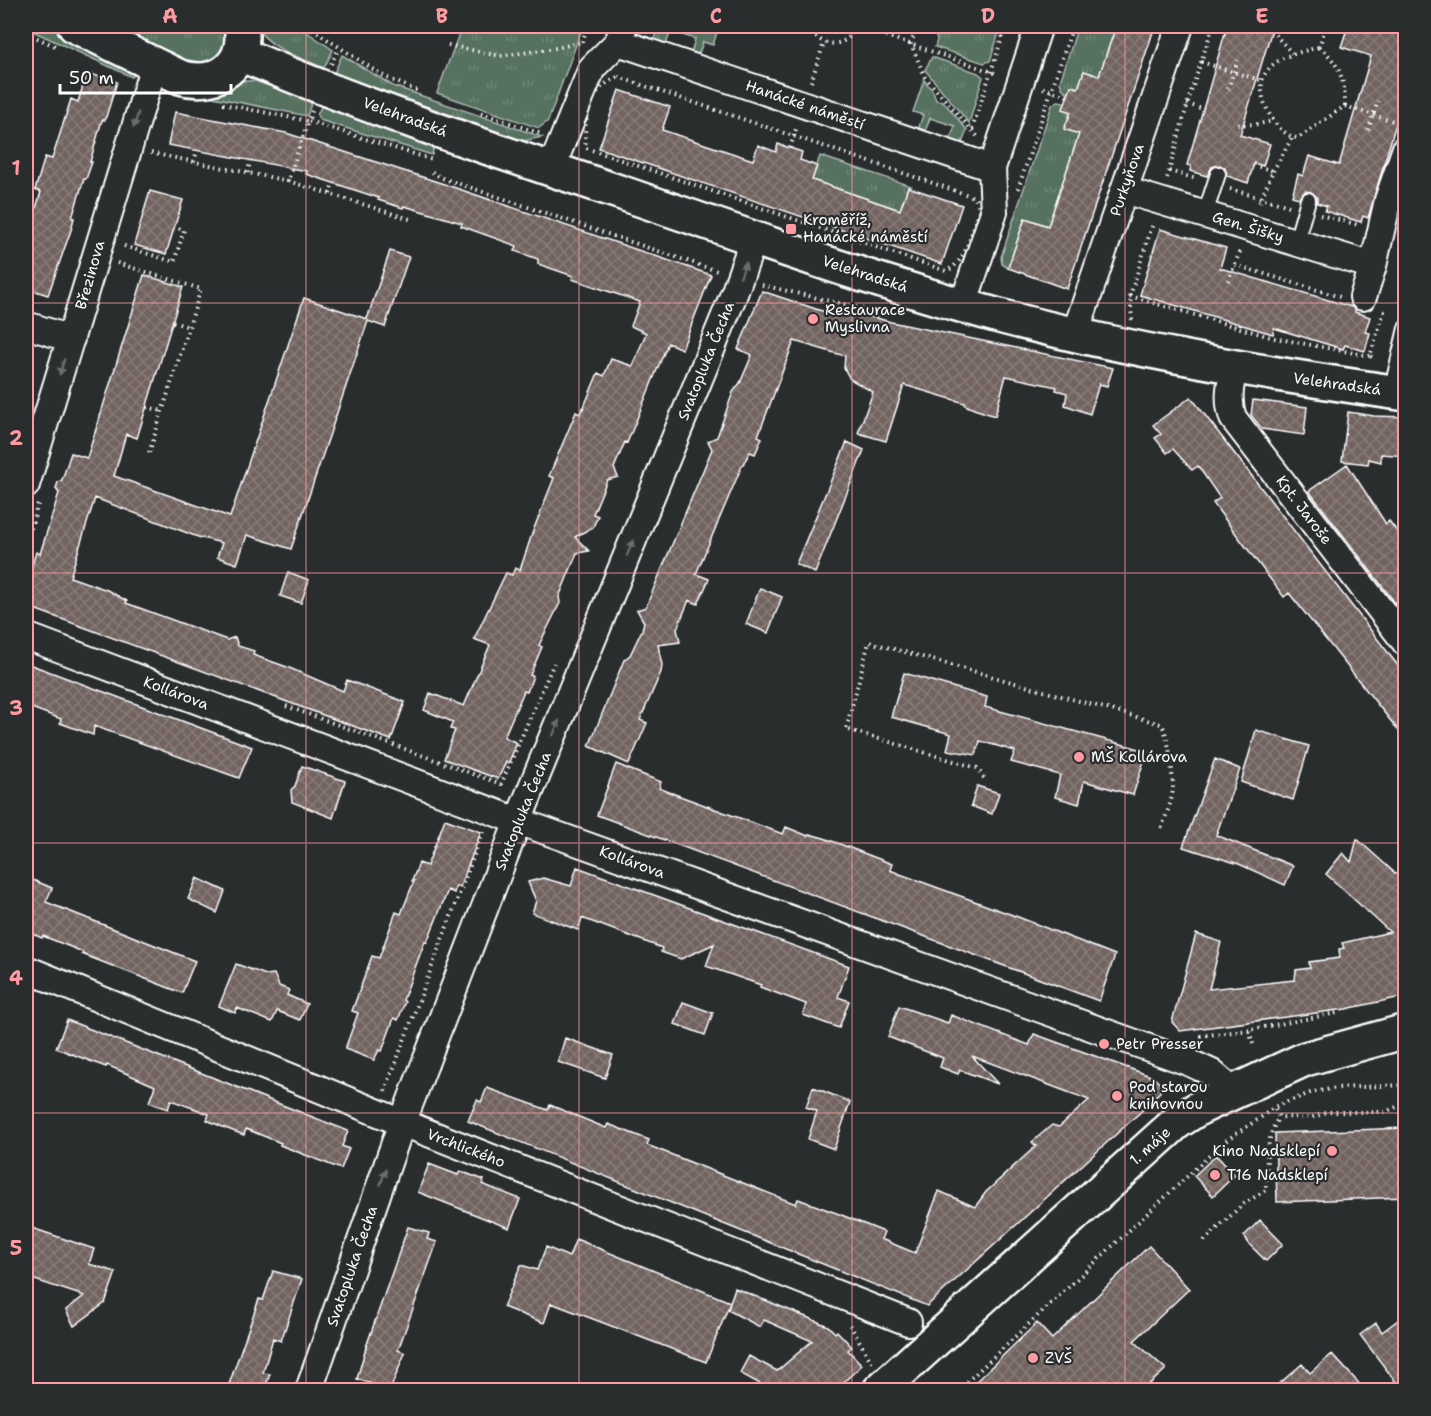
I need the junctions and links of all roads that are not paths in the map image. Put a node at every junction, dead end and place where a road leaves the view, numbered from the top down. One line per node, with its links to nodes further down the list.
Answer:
1 (1039, 26): 9 (street)
2 (1180, 26): 11 (street, Purkyňova)
3 (621, 34): 8 (street, Hanácké náměstí); 9 (street, Hanácké náměstí)
4 (70, 38): 6 (main road, Velehradská)
5 (241, 40): 6 (main road, Velehradská); 8 (main road, Velehradská)
6 (154, 65): 22 (street, Březinova, one-way to 22)
7 (1406, 148): 16 (street)
8 (556, 155): 14 (main road, Velehradská)
9 (993, 164): 18 (street)
10 (1218, 174): 13 (lane)
11 (1124, 190): 13 (street, Gen. Šišky); 21 (street, Purkyňova)
12 (1308, 200): 15 (lane)
13 (1205, 214): 15 (street, Gen. Šišky)
14 (754, 238): 18 (main road, Velehradská); 28 (street, Svatopluka Čecha, one-way to 14)
15 (1296, 242): 16 (street, Gen. Šišky)
16 (1373, 266): 17 (street)
17 (1359, 301)
18 (963, 305): 21 (main road, Velehradská)
19 (26, 325): 22 (street)
20 (1406, 328): 24 (lane)
21 (1075, 334): 23 (main road, Velehradská)
22 (71, 339): 25 (street, Březinova, one-way to 25)
23 (1234, 368): 24 (main road, Velehradská); 27 (street, Kpt. Jaroše)
24 (1398, 393)
25 (32, 494)
26 (26, 636): 28 (street, Kollárova)
27 (1406, 643)
28 (518, 821): 31 (street, Kollárova); 32 (street, Svatopluka Čecha)
29 (26, 969): 32 (street, Vrchlického)
30 (1406, 1031): 31 (main road)
31 (1234, 1092): 34 (main road, 1. máje); 36 (main road, 1. máje)
32 (403, 1123): 33 (street, Vrchlického); 35 (street, Svatopluka Čecha, one-way to 32)
33 (908, 1322)
34 (877, 1377)
35 (309, 1390)
36 (907, 1390)

